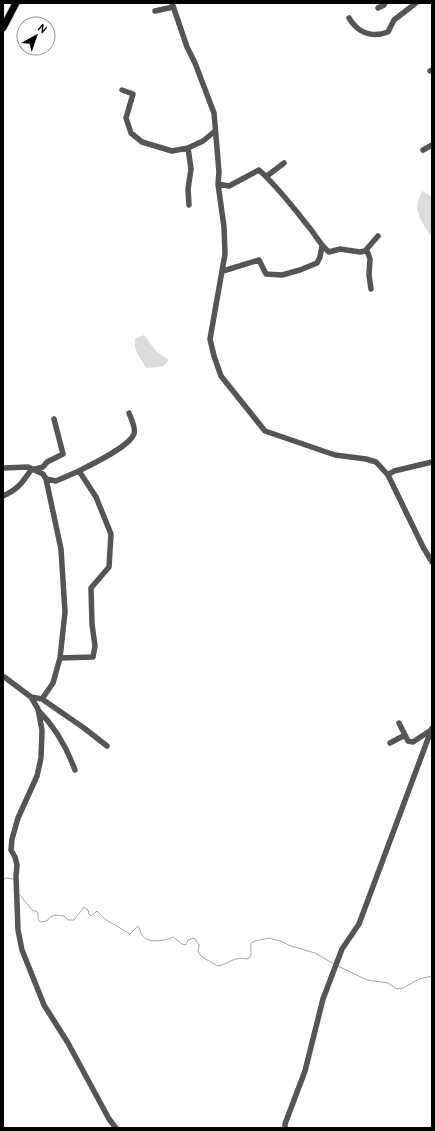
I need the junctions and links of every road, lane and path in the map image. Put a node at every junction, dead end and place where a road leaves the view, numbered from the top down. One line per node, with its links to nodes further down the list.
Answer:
1 (16, 3): 8 (main road)
2 (385, 3): 5 (street)
3 (416, 3): 7 (street)
4 (172, 5): 6 (street); 10 (street)
5 (378, 8)
6 (155, 11)
7 (349, 18)
8 (3, 28)
9 (122, 90): 12 (street)
10 (215, 131): 12 (street); 16 (street)
11 (432, 145): 13 (street)
12 (188, 148): 17 (street)
13 (423, 150)
14 (284, 162): 15 (street)
15 (267, 176): 16 (street); 19 (street)
16 (218, 184): 21 (street)
17 (189, 205)
18 (378, 236): 20 (street)
19 (322, 246): 20 (street); 21 (street)
20 (365, 251): 22 (street)
21 (223, 270): 29 (street)
22 (371, 289)
23 (129, 413): 28 (street)
24 (54, 419): 27 (street)
25 (432, 462): 29 (street)
26 (3, 468): 27 (street)
27 (31, 470): 30 (street); 31 (street)
28 (79, 471): 30 (street); 33 (street)
29 (388, 475): 32 (street)
30 (46, 479): 33 (street)
31 (3, 496)
32 (432, 562)
33 (60, 658): 36 (street)
34 (3, 676): 35 (street)
35 (31, 697): 36 (street); 37 (street)
36 (42, 699): 42 (street)
37 (38, 709): 43 (street); 44 (street)
38 (399, 723): 40 (street)
39 (432, 729): 40 (street); 45 (street)
40 (405, 735): 41 (street)
41 (390, 742)
42 (107, 746)
43 (75, 770)
44 (116, 1128)
45 (285, 1128)

